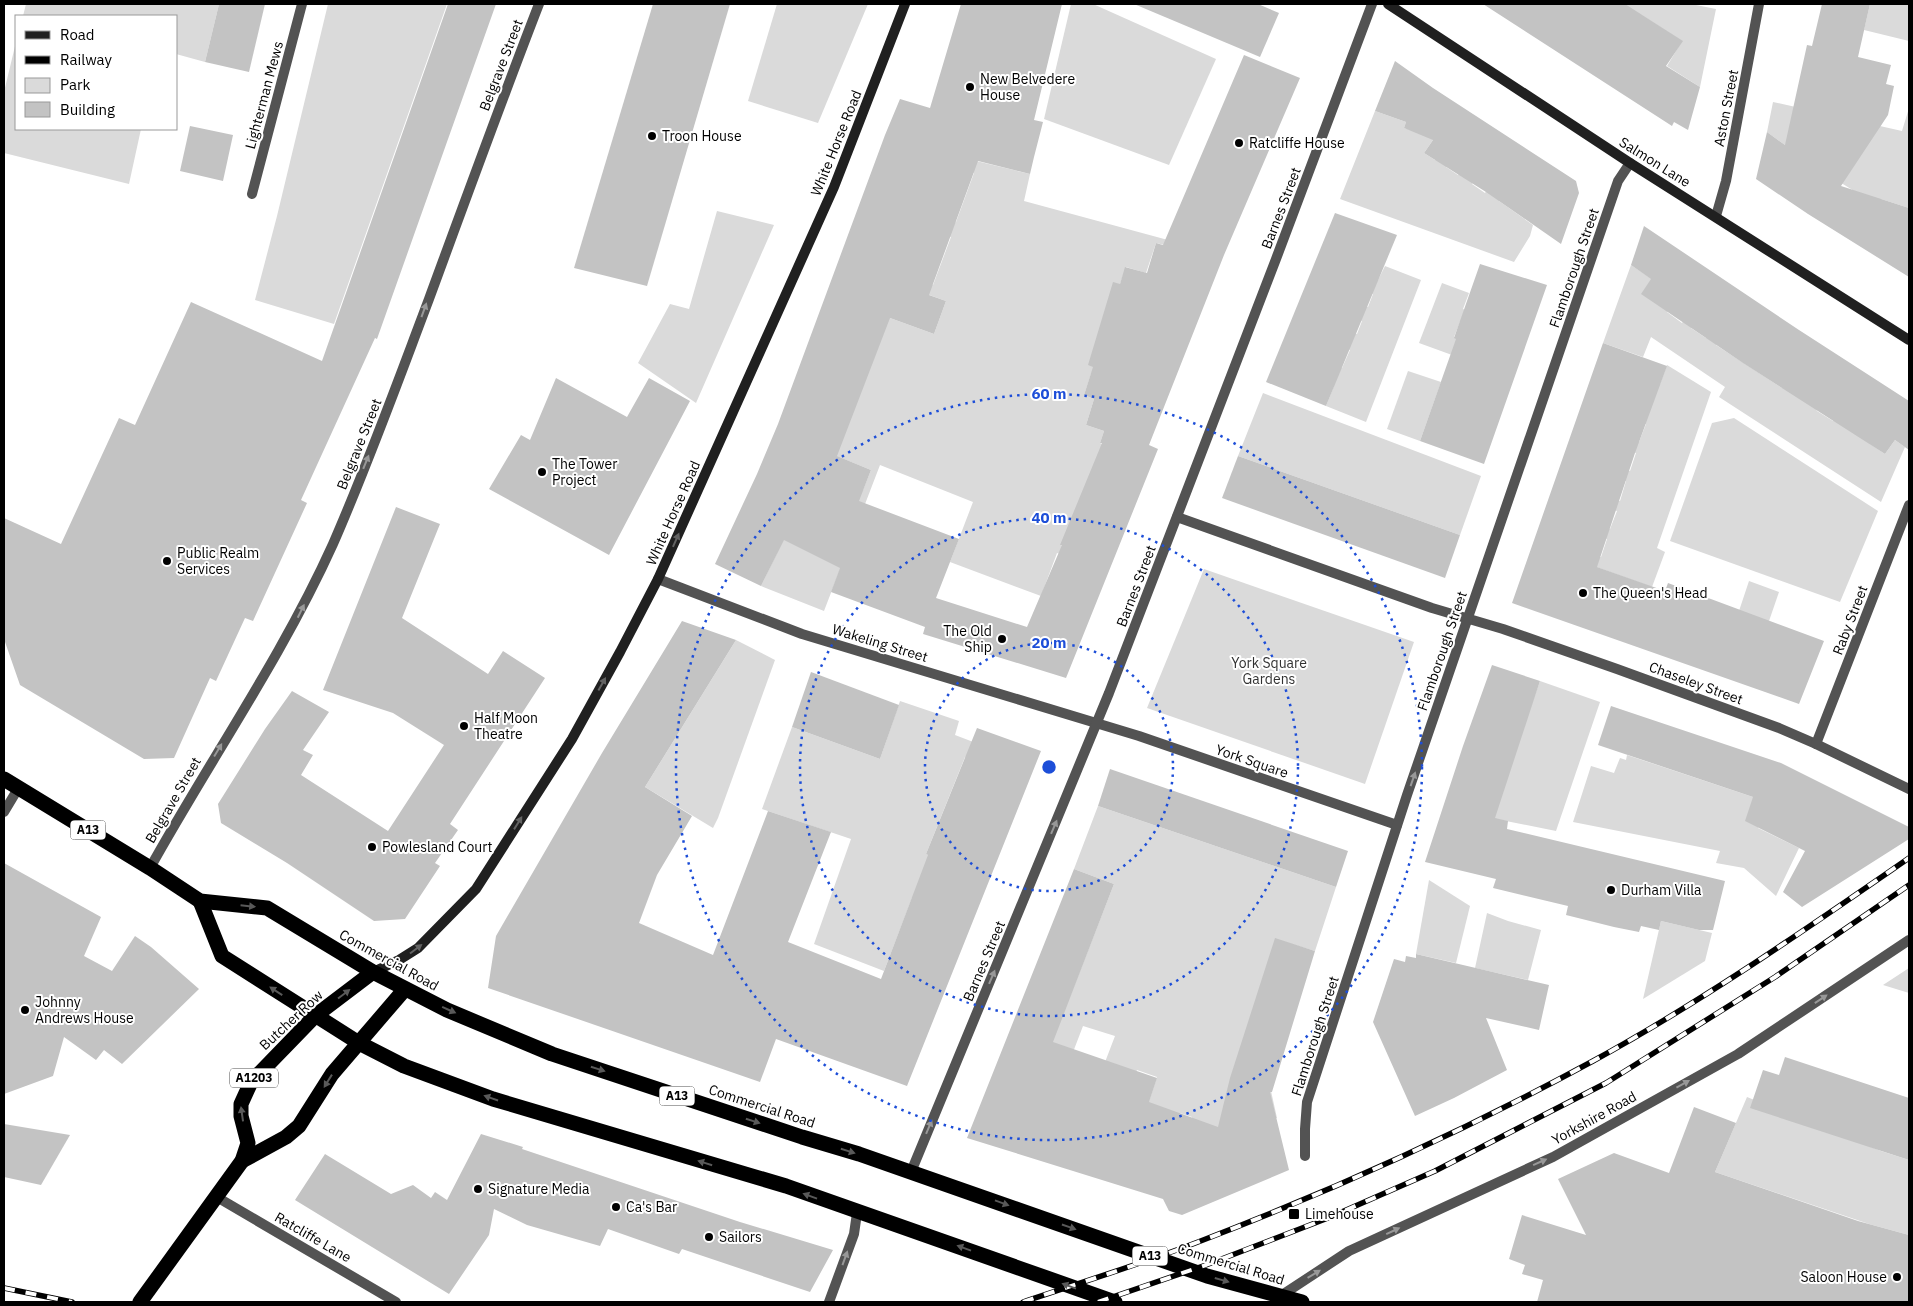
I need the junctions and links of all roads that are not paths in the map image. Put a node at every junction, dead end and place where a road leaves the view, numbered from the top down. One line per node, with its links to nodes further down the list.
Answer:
1 (302, 4): 8 (street, Lighterman Mews)
2 (539, 4): 22 (street, Belgrave Street, one-way to 2)
3 (905, 4): 13 (main road, White Horse Road, one-way to 3)
4 (1372, 4): 12 (street, Barnes Street)
5 (1388, 4): 7 (main road, Salmon Lane)
6 (1759, 4): 9 (street, Aston Street)
7 (1630, 163): 9 (main road, Salmon Lane); 14 (street, Flamborough Street)
8 (252, 194)
9 (1716, 216): 10 (main road, Salmon Lane)
10 (1909, 340)
11 (1909, 505): 16 (street, Raby Street)
12 (1177, 518): 14 (street); 15 (street, Barnes Street)
13 (658, 579): 15 (street, Wakeling Street); 25 (main road, White Horse Road, one-way to 13)
14 (1468, 619): 16 (street, Chaseley Street); 21 (street, Flamborough Street, one-way to 14)
15 (1097, 723): 21 (street, York Square); 31 (street, Barnes Street, one-way to 15)
16 (1816, 744): 19 (street, Chaseley Street)
17 (4, 779): 18 (highway, Commercial Road / A13)
18 (19, 787): 20 (street); 22 (highway, Commercial Road / A13)
19 (1909, 789)
20 (4, 812)
21 (1397, 825): 29 (street, Flamborough Street)
22 (150, 868): 23 (highway, Commercial Road / A13)
23 (200, 901): 25 (highway, Commercial Road / A13, one-way to 25); 27 (highway, one-way to 23)
24 (1909, 940): 34 (street, Yorkshire Road, one-way to 24)
25 (373, 972): 26 (highway, Commercial Road / A13); 27 (highway, Butcher Row / A1203, one-way to 25)
26 (405, 989): 28 (highway, Butcher Row / A1203); 31 (highway, Commercial Road / A13, one-way to 31)
27 (315, 1016): 28 (highway); 30 (highway, Butcher Row / A1203, one-way to 27)
28 (359, 1043): 30 (highway, Butcher Row / A1203, one-way to 30); 33 (highway, one-way to 28)
29 (1305, 1156)
30 (242, 1161): 32 (highway, Butcher Row / A1203)
31 (911, 1172): 34 (highway, Commercial Road / A13, one-way to 34)
32 (215, 1196): 35 (highway, Butcher Row / A1203); 36 (street, Ratcliffe Lane)
33 (856, 1213): 37 (street, one-way to 33); 38 (highway, one-way to 33)
34 (1279, 1297): 39 (highway, Commercial Road / A13)
35 (140, 1302)
36 (396, 1302)
37 (829, 1302)
38 (1115, 1302)
39 (1302, 1302)

